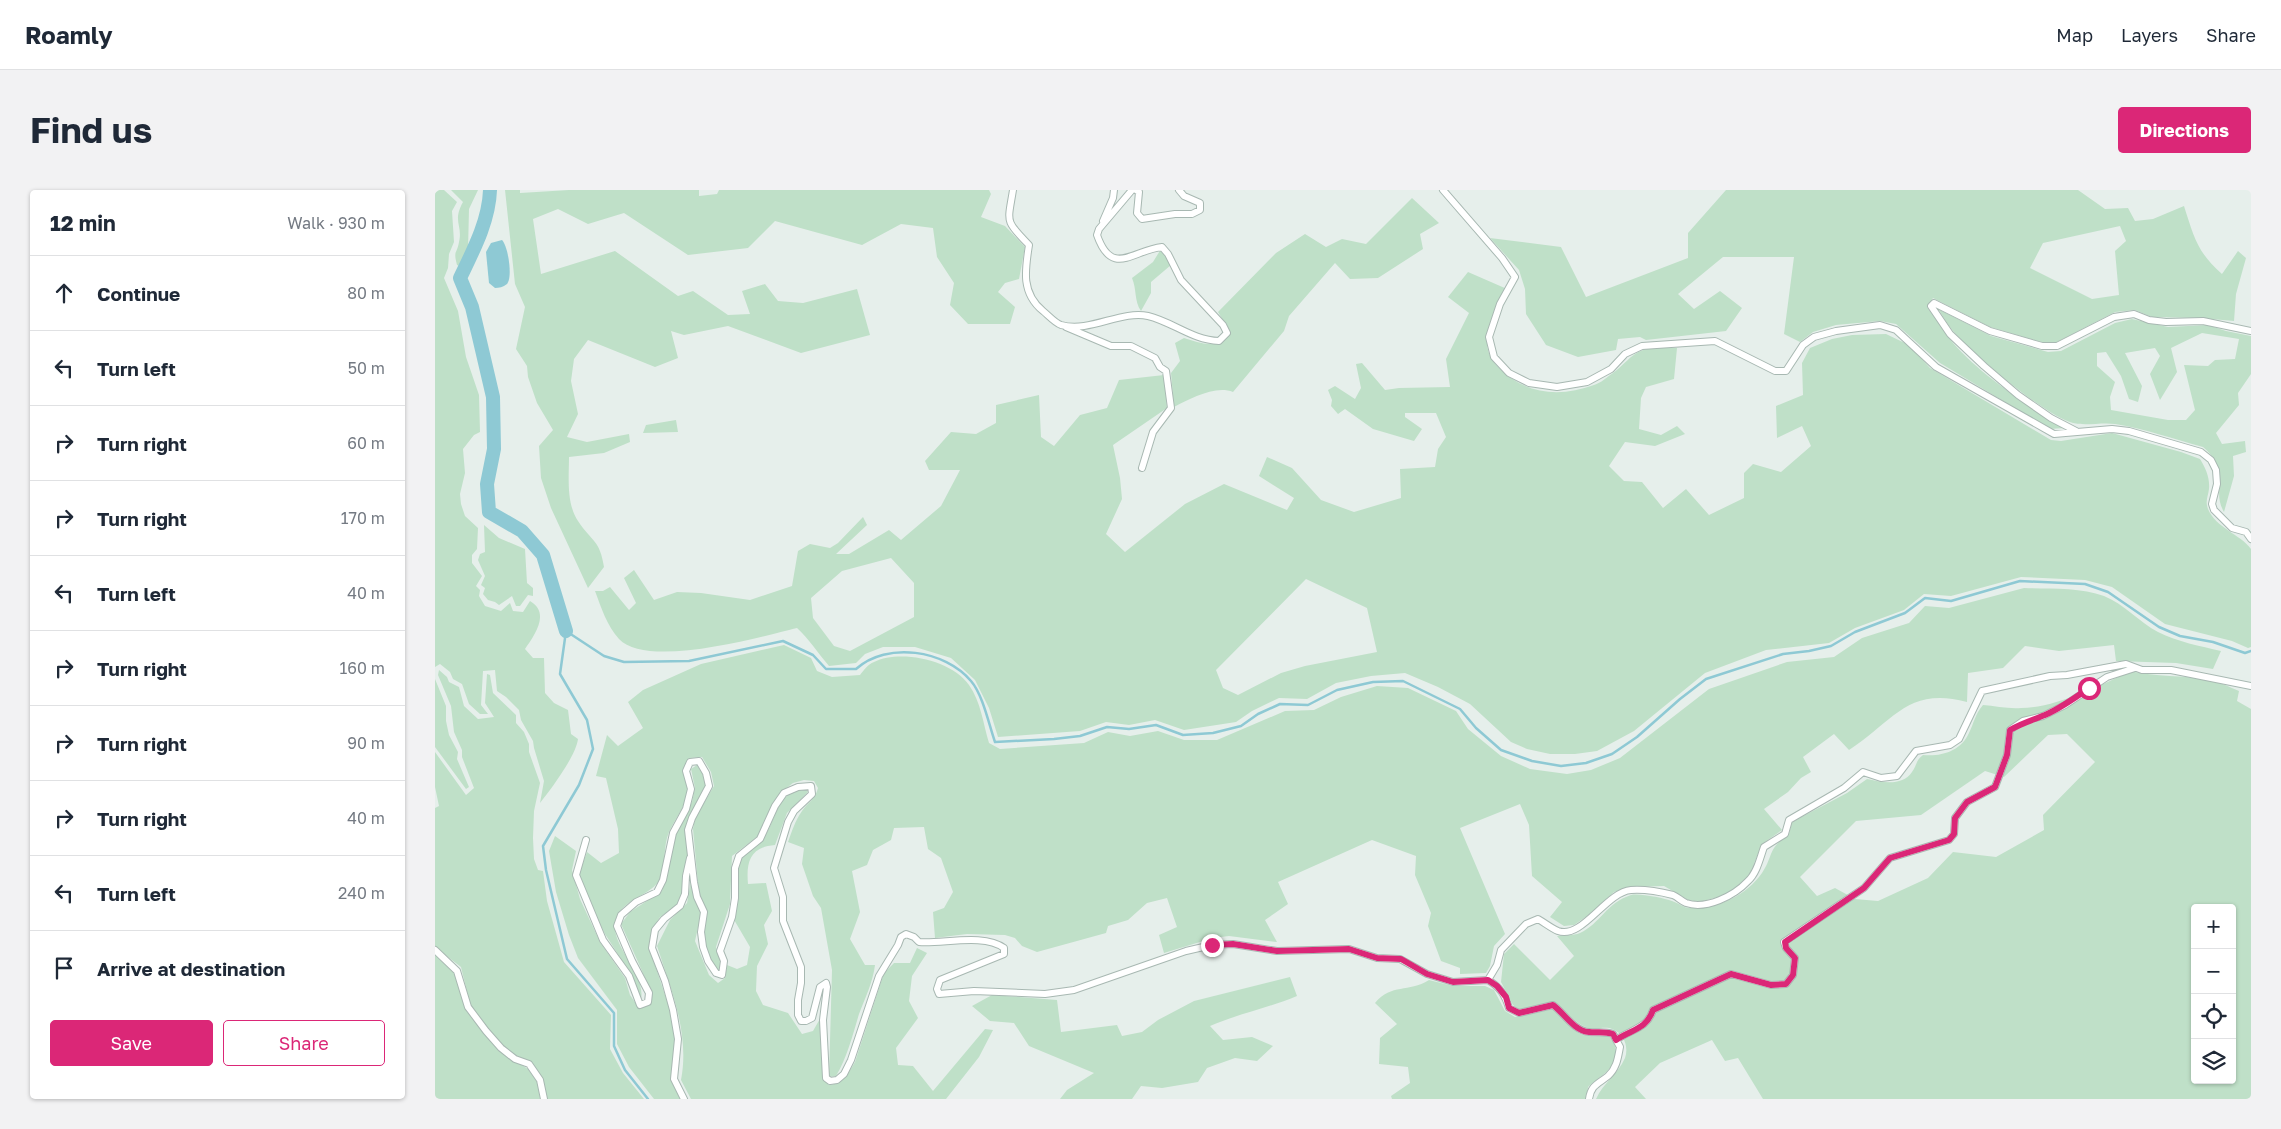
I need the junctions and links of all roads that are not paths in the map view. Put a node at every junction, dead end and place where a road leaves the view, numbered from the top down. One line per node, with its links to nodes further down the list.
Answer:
1 (1013, 190): 8 (street)
2 (1114, 190): 7 (street)
3 (1132, 190): 7 (street)
4 (1136, 190): 5 (street)
5 (1179, 190)
6 (1443, 190): 10 (street)
7 (1099, 228): 8 (street)
8 (1060, 324): 11 (street)
9 (2251, 331): 10 (street)
10 (2076, 431): 12 (street)
11 (1142, 468)
12 (2251, 539)
13 (2135, 668): 14 (street); 18 (street); 19 (street)
14 (2251, 686)
15 (586, 840): 16 (street)
16 (691, 849): 18 (street); 21 (street)
17 (435, 950): 20 (street)
18 (1488, 980): 19 (street)
19 (1616, 1040): 22 (street)
20 (544, 1099)
21 (684, 1099)
22 (1589, 1099)

